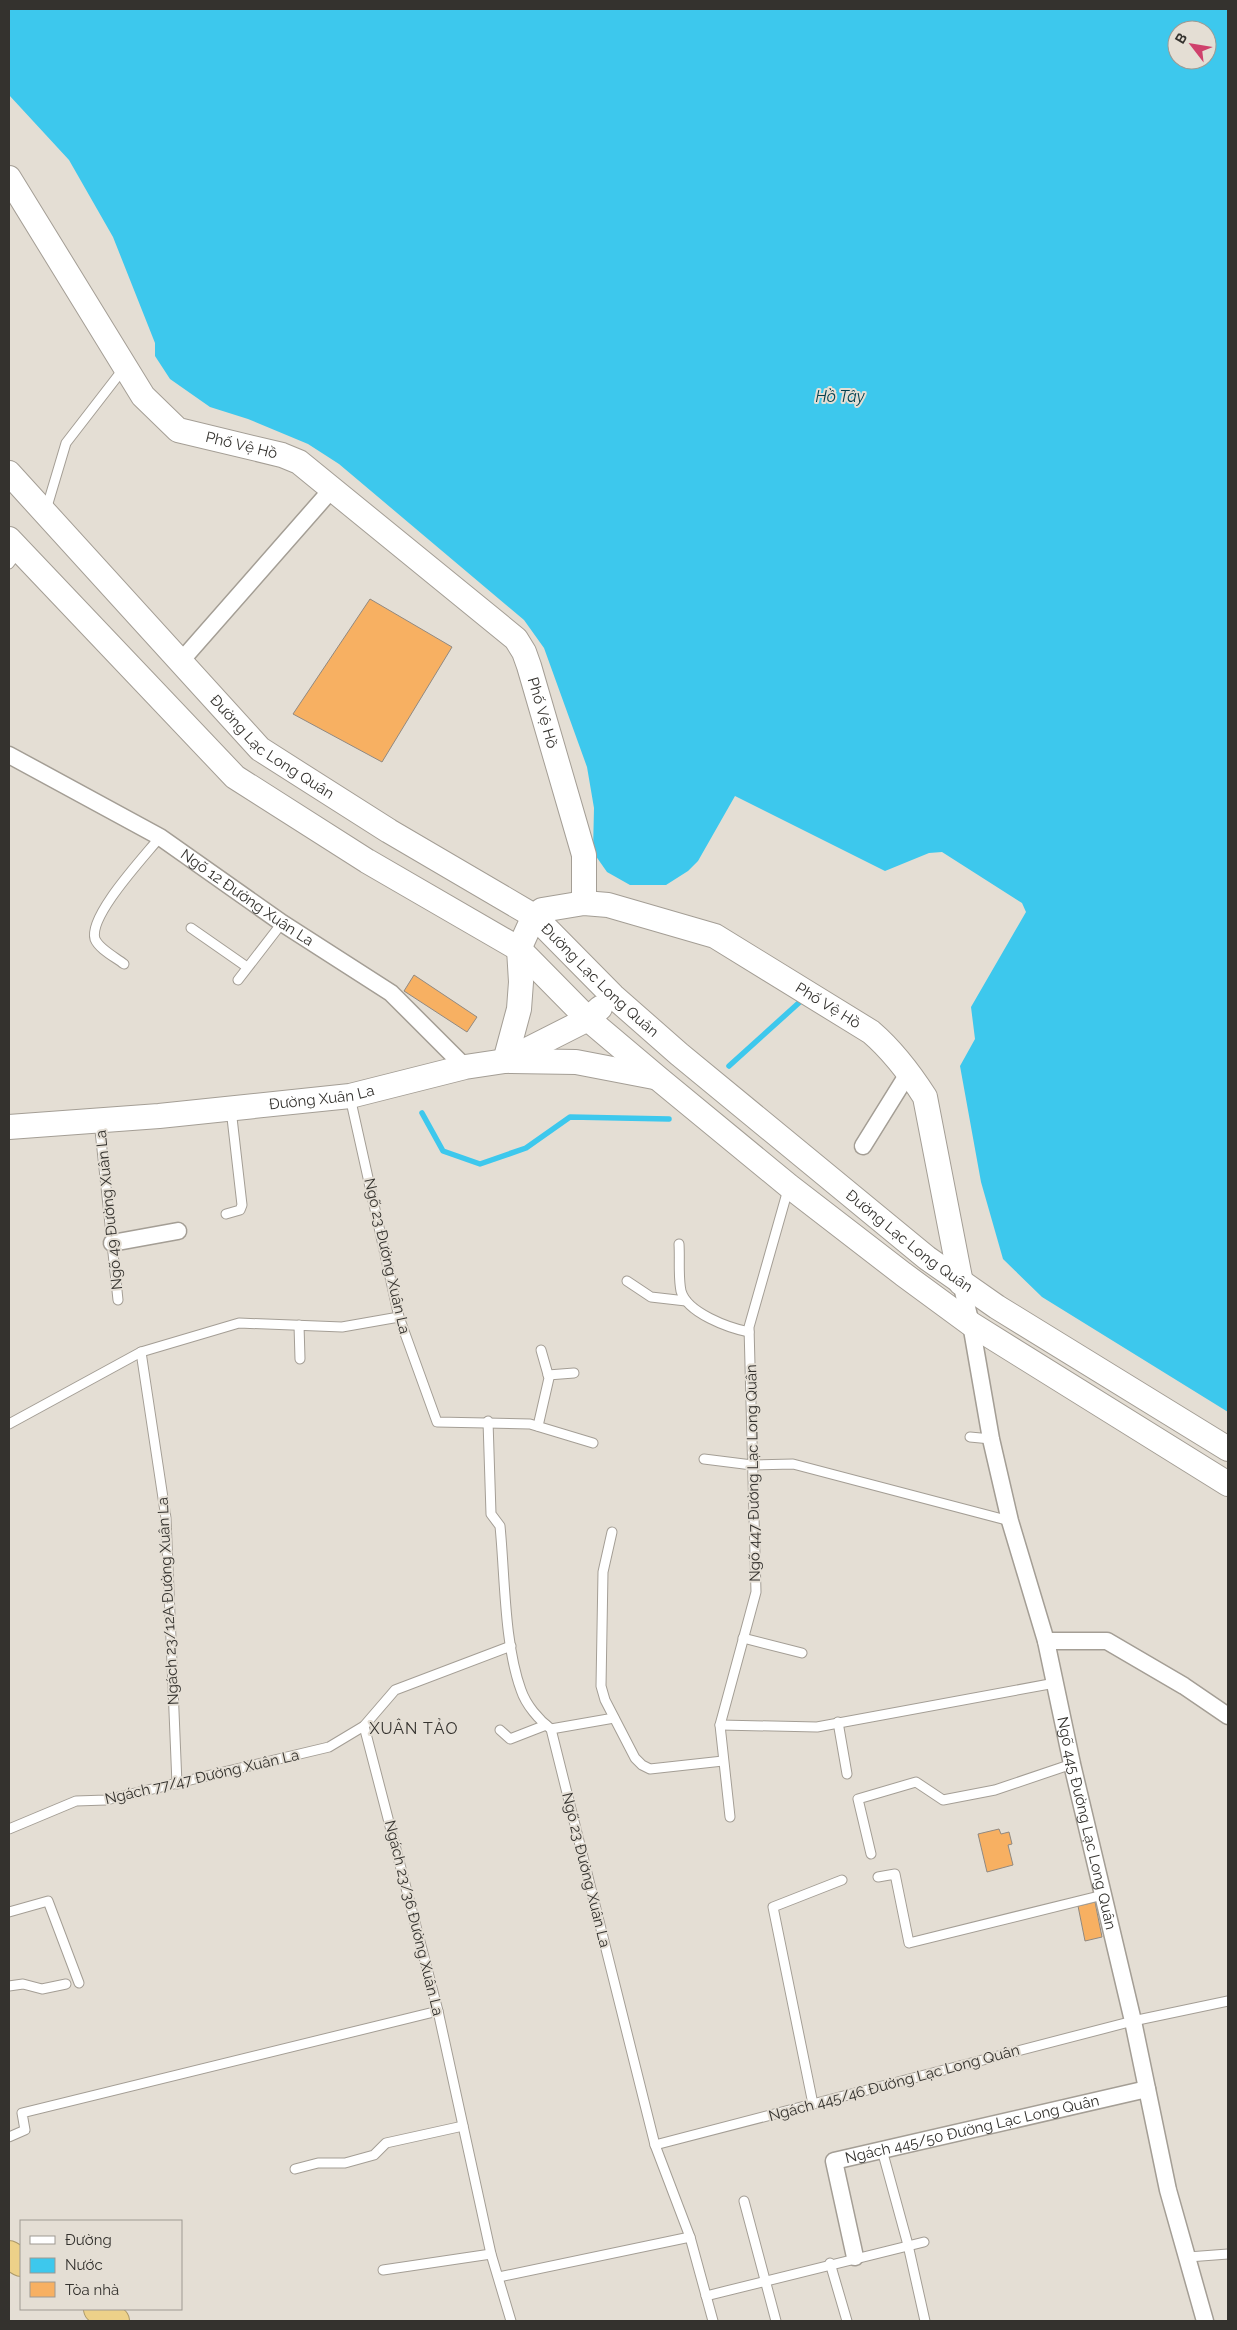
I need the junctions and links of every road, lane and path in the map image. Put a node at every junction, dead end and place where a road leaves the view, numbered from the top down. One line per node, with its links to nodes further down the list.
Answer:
1 (9, 178): 2 (main road, Phố Vệ Hồ)
2 (125, 367): 4 (main road, Phố Vệ Hồ); 5 (lane)
3 (9, 473): 5 (main road, Đường Lạc Long Quân)
4 (332, 489): 7 (street); 10 (main road, Phố Vệ Hồ)
5 (45, 513): 7 (main road, Đường Lạc Long Quân)
6 (12, 552): 14 (main road, Đường Lạc Long Quân)
7 (180, 661): 11 (main road, Đường Lạc Long Quân)
8 (9, 755): 9 (street, Ngõ 12 Đường Xuân La)
9 (160, 837): 12 (street, Ngõ 12 Đường Xuân La); 15 (lane)
10 (584, 903): 11 (main road); 22 (main road, Phố Vệ Hồ)
11 (534, 916): 14 (main road); 18 (main road, Đường Lạc Long Quân)
12 (282, 923): 16 (lane); 21 (street, Ngõ 12 Đường Xuân La)
13 (191, 928): 16 (lane)
14 (519, 949): 19 (main road, Đường Lạc Long Quân); 20 (main road)
15 (124, 964)
16 (247, 967): 17 (lane)
17 (238, 980)
18 (613, 996): 19 (main road, Đường Xuân La); 35 (main road, Đường Lạc Long Quân)
19 (588, 1019): 20 (main road, Đường Xuân La); 23 (main road, Đường Lạc Long Quân)
20 (505, 1061): 21 (main road, Đường Xuân La); 23 (main road)
21 (465, 1067): 24 (main road, Đường Xuân La)
22 (909, 1072): 28 (street); 35 (main road, Phố Vệ Hồ)
23 (658, 1078): 29 (main road, Đường Lạc Long Quân)
24 (350, 1096): 25 (main road, Đường Xuân La); 38 (lane, Ngõ 23 Đường Xuân La)
25 (231, 1108): 26 (main road, Đường Xuân La); 30 (lane)
26 (99, 1120): 27 (main road, Đường Xuân La); 32 (lane, Ngõ 49 Đường Xuân La)
27 (9, 1127)
28 (863, 1146)
29 (789, 1186): 39 (main road, Đường Lạc Long Quân); 41 (lane, Ngõ 447 Đường Lạc Long Quân)
30 (226, 1214)
31 (178, 1231): 32 (street)
32 (112, 1243): 36 (lane, Ngõ 49 Đường Xuân La)
33 (679, 1244): 37 (lane)
34 (627, 1281): 37 (lane)
35 (961, 1283): 39 (street, Ngõ 445 Đường Lạc Long Quân); 53 (main road, Đường Lạc Long Quân)
36 (118, 1300)
37 (686, 1301): 41 (lane)
38 (399, 1317): 40 (lane); 47 (lane, Ngõ 23 Đường Xuân La)
39 (971, 1324): 51 (street, Ngõ 445 Đường Lạc Long Quân); 56 (main road, Đường Lạc Long Quân)
40 (299, 1325): 43 (lane); 44 (lane)
41 (749, 1332): 55 (lane, Ngõ 447 Đường Lạc Long Quân)
42 (540, 1350): 46 (lane)
43 (141, 1352): 48 (lane); 74 (lane, Ngách 23/12A Đường Xuân La)
44 (300, 1360)
45 (574, 1374): 46 (lane)
46 (548, 1375): 49 (lane)
47 (488, 1422): 49 (lane, Ngõ 23 Đường Xuân La); 61 (lane, Ngõ 23 Đường Xuân La)
48 (9, 1424)
49 (538, 1426): 52 (lane, Ngõ 23 Đường Xuân La)
50 (970, 1437): 51 (lane)
51 (991, 1439): 57 (street, Ngõ 445 Đường Lạc Long Quân)
52 (593, 1443)
53 (1228, 1449)
54 (704, 1459): 55 (lane)
55 (752, 1465): 57 (lane); 59 (lane, Ngõ 447 Đường Lạc Long Quân)
56 (1228, 1484)
57 (1010, 1521): 60 (street, Ngõ 445 Đường Lạc Long Quân)
58 (612, 1532): 65 (lane)
59 (743, 1638): 62 (lane); 67 (lane, Ngõ 447 Đường Lạc Long Quân)
60 (1046, 1641): 63 (street, Ngõ 445 Đường Lạc Long Quân); 64 (street)
61 (511, 1646): 68 (lane); 69 (lane, Ngõ 23 Đường Xuân La)
62 (802, 1653)
63 (1055, 1683): 66 (lane); 72 (street, Ngõ 445 Đường Lạc Long Quân)
64 (1228, 1716)
65 (614, 1718): 69 (lane); 71 (lane)
66 (838, 1722): 67 (lane); 73 (lane)
67 (720, 1725): 71 (lane, Ngõ 447 Đường Lạc Long Quân)
68 (364, 1726): 74 (lane, Ngách 77/47 Đường Xuân La); 86 (lane, Ngách 23/36 Đường Xuân La)
69 (549, 1727): 70 (lane); 92 (lane, Ngõ 23 Đường Xuân La)
70 (500, 1730)
71 (723, 1761): 75 (lane, Ngõ 447 Đường Lạc Long Quân)
72 (1072, 1764): 77 (lane); 80 (street, Ngõ 445 Đường Lạc Long Quân)
73 (847, 1774)
74 (177, 1784): 76 (lane, Ngách 77/47 Đường Xuân La)
75 (730, 1817)
76 (9, 1830)
77 (871, 1854)
78 (878, 1877): 80 (lane)
79 (842, 1880): 89 (lane)
80 (1103, 1895): 87 (street, Ngõ 445 Đường Lạc Long Quân)
81 (9, 1912): 82 (lane)
82 (80, 1983)
83 (66, 1984): 84 (lane)
84 (9, 1986)
85 (1228, 2001): 87 (lane, Ngách 445/46 Đường Lạc Long Quân)
86 (438, 2011): 90 (lane, Ngách 23/36 Đường Xuân La); 91 (lane)
87 (1133, 2021): 88 (street, Ngõ 445 Đường Lạc Long Quân); 89 (lane, Ngách 445/46 Đường Lạc Long Quân)
88 (1147, 2089): 93 (street, Ngách 445/50 Đường Lạc Long Quân); 103 (street, Ngõ 445 Đường Lạc Long Quân)
89 (813, 2104): 92 (lane, Ngách 445/46 Đường Lạc Long Quân)
90 (463, 2126): 94 (lane); 99 (lane, Ngách 23/36 Đường Xuân La)
91 (9, 2138)
92 (655, 2144): 96 (lane, Ngõ 23 Đường Xuân La)
93 (882, 2150): 98 (lane); 102 (street, Ngách 445/50 Đường Lạc Long Quân)
94 (295, 2169)
95 (744, 2202): 108 (lane)
96 (690, 2238): 107 (lane); 109 (lane, Ngõ 23 Đường Xuân La)
97 (924, 2242): 98 (lane)
98 (908, 2245): 102 (lane); 116 (lane)
99 (491, 2254): 106 (lane); 107 (lane, Ngách 23/36 Đường Xuân La)
100 (1228, 2254): 103 (lane)
101 (9, 2255): 104 (highway)
102 (855, 2257): 105 (lane)
103 (1188, 2257): 117 (street, Ngõ 445 Đường Lạc Long Quân)
104 (20, 2261)
105 (830, 2263): 108 (lane); 115 (lane)
106 (383, 2270)
107 (499, 2277): 112 (lane, Ngách 23/36 Đường Xuân La)
108 (764, 2280): 109 (lane); 114 (lane)
109 (706, 2296): 113 (lane, Ngõ 23 Đường Xuân La)
110 (99, 2310): 111 (highway)
111 (115, 2321)
112 (511, 2321)
113 (713, 2321)
114 (776, 2321)
115 (847, 2321)
116 (925, 2321)
117 (1205, 2321)

